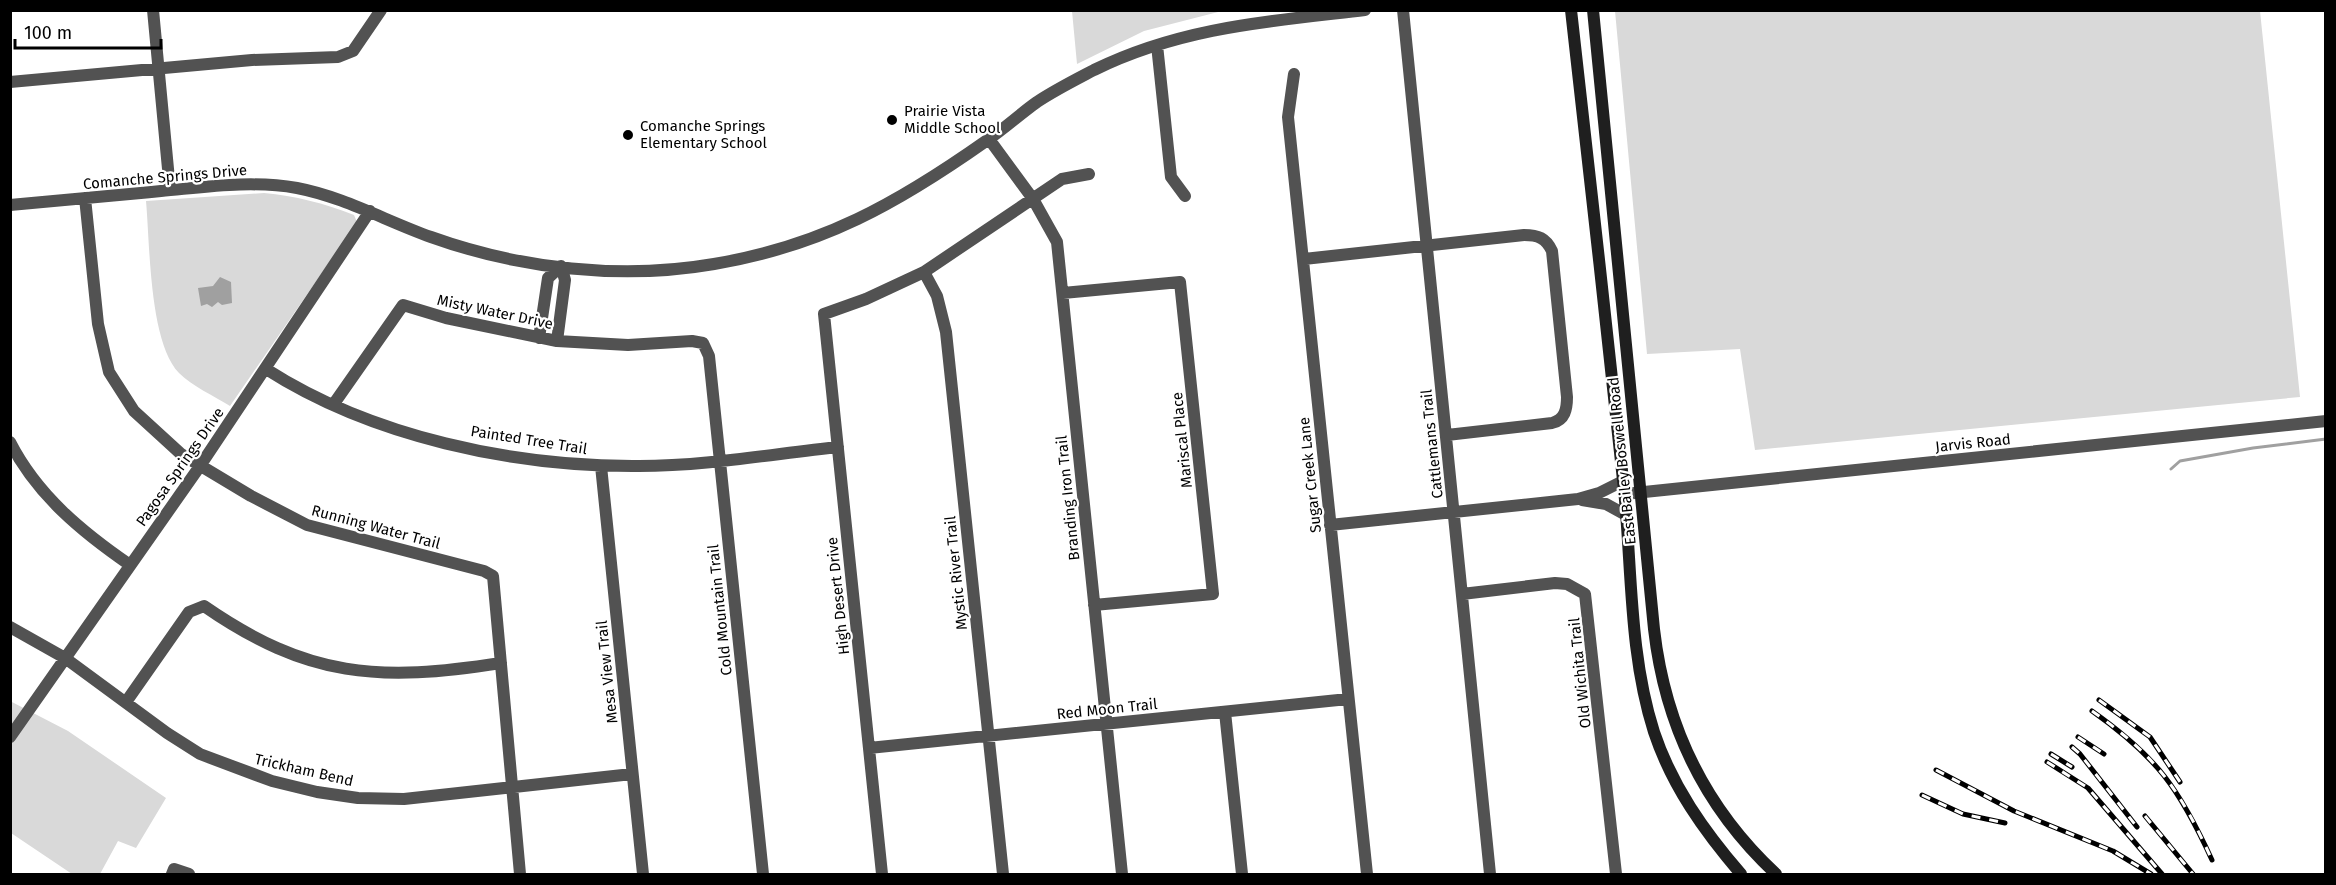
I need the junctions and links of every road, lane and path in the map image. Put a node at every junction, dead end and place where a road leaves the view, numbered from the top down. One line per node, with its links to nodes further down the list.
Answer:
1 (153, 10): 8 (street)
2 (381, 10): 8 (street)
3 (1365, 10): 7 (street, Comanche Springs Drive)
4 (1403, 10): 19 (street, Cattlemans Trail)
5 (1571, 10): 36 (main road, East Bailey Boswell Road)
6 (1593, 10): 37 (main road, East Bailey Boswell Road)
7 (1157, 45): 11 (street, Comanche Springs Drive); 14 (street)
8 (158, 69): 10 (street); 13 (street)
9 (1294, 74): 20 (street, Sugar Creek Lane)
10 (10, 82)
11 (989, 139): 16 (street, Branding Iron Trail); 21 (street, Comanche Springs Drive)
12 (1089, 174): 16 (street)
13 (170, 190): 15 (street, Comanche Springs Drive); 18 (street, Comanche Springs Drive)
14 (1185, 196)
15 (85, 198): 17 (street, Comanche Springs Drive); 34 (street, Running Water Trail)
16 (1033, 199): 22 (street); 23 (street, Branding Iron Trail)
17 (10, 205)
18 (370, 211): 21 (street, Comanche Springs Drive); 27 (street, Pagosa Springs Drive)
19 (1427, 246): 20 (street); 30 (street, Cattlemans Trail); 30 (street)
20 (1304, 259): 42 (street, Sugar Creek Lane)
21 (561, 266): 24 (street); 25 (street)
22 (924, 272): 32 (street, High Desert Drive); 53 (street, Mystic River Trail)
23 (1063, 293): 45 (street, Branding Iron Trail); 45 (street, Mariscal Place)
24 (539, 338): 25 (street, Misty Water Drive); 28 (street, Misty Water Drive)
25 (557, 341): 26 (street, Misty Water Drive)
26 (703, 343): 33 (street, Cold Mountain Trail)
27 (266, 369): 28 (street, Painted Tree Trail); 34 (street, Pagosa Springs Drive)
28 (333, 405): 35 (street, Painted Tree Trail)
29 (2325, 421): 37 (street, Jarvis Road)
30 (1447, 435): 40 (street, Cattlemans Trail)
31 (10, 442): 43 (street)
32 (838, 447): 33 (street, Painted Tree Trail); 55 (street, High Desert Drive)
33 (720, 459): 35 (street, Painted Tree Trail); 62 (street, Cold Mountain Trail)
34 (200, 466): 43 (street, Pagosa Springs Drive); 48 (street, Running Water Trail)
35 (602, 466): 56 (street, Mesa View Trail)
36 (1623, 481): 38 (main road, East Bailey Boswell Road); 39 (street)
37 (1641, 493): 38 (street, Jarvis Road); 71 (main road, East Bailey Boswell Road)
38 (1625, 495): 41 (main road, East Bailey Boswell Road)
39 (1578, 499): 40 (street); 41 (street)
40 (1454, 512): 42 (street); 44 (street, Cattlemans Trail)
41 (1626, 515): 70 (main road, East Bailey Boswell Road)
42 (1330, 525): 49 (street, Sugar Creek Lane)
43 (130, 565): 47 (street, Pagosa Springs Drive)
44 (1462, 594): 68 (street, Cattlemans Trail); 69 (street, Old Wichita Trail)
45 (1094, 605): 52 (street, Branding Iron Trail)
46 (10, 627): 47 (street, Trickham Bend)
47 (65, 658): 50 (street, Trickham Bend); 54 (street, Pagosa Springs Drive)
48 (501, 663): 50 (street); 57 (street, Running Water Trail)
49 (1348, 699): 51 (street, Red Moon Trail); 67 (street, Sugar Creek Lane)
50 (126, 702): 57 (street, Trickham Bend)
51 (1225, 712): 52 (street, Red Moon Trail); 66 (street)
52 (1107, 724): 53 (street, Red Moon Trail); 65 (street, Branding Iron Trail)
53 (988, 735): 55 (street, Red Moon Trail); 64 (street, Mystic River Trail)
54 (10, 737)
55 (869, 748): 63 (street, High Desert Drive)
56 (632, 774): 57 (street, Trickham Bend); 61 (street, Mesa View Trail)
57 (511, 788): 60 (street, Running Water Trail)
58 (172, 874): 59 (street)
59 (189, 874)
60 (520, 874)
61 (642, 874)
62 (763, 874)
63 (882, 874)
64 (1003, 874)
65 (1122, 874)
66 (1242, 874)
67 (1367, 874)
68 (1490, 874)
69 (1616, 874)
70 (1741, 874)
71 (1776, 874)

